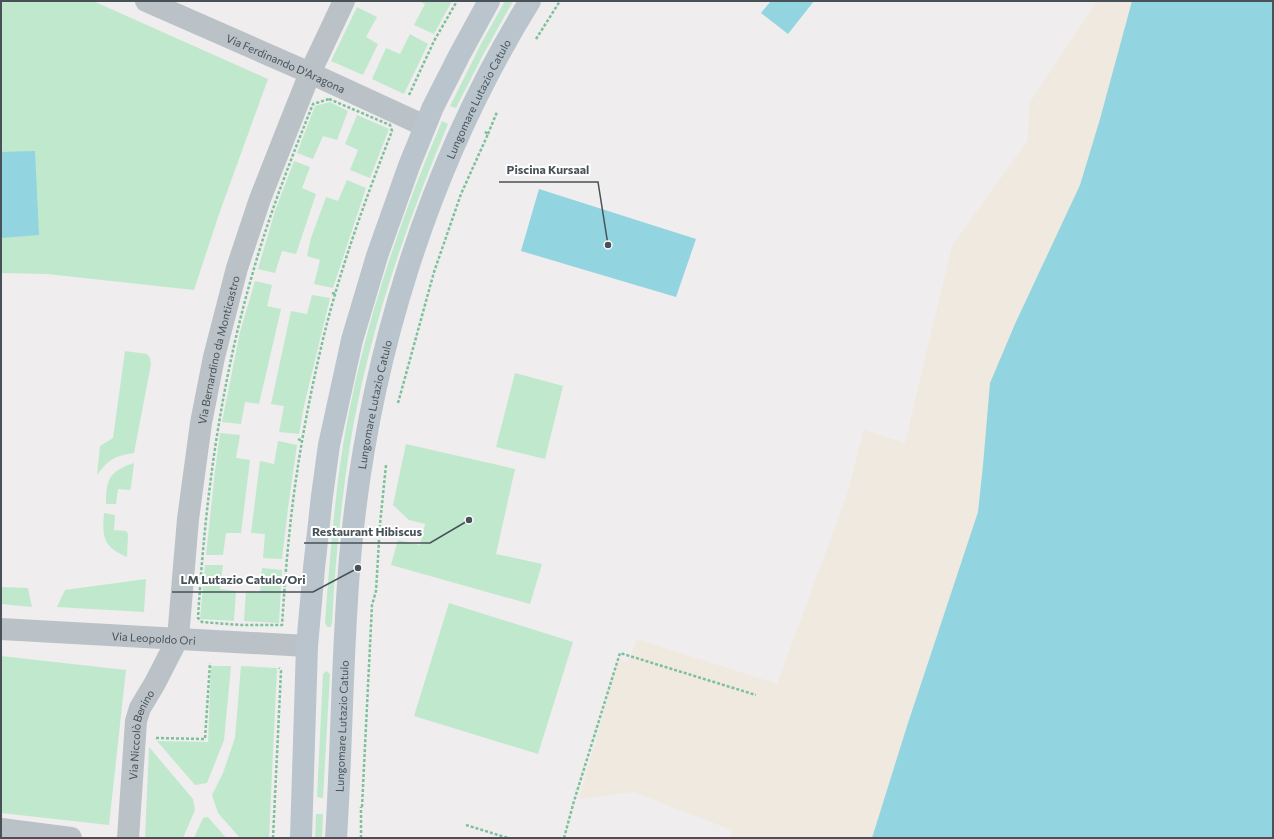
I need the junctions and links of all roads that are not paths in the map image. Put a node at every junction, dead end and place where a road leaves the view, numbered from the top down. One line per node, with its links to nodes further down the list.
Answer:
1 (146, 1): 5 (street, Via Ferdinando D'Aragona)
2 (344, 1): 5 (street, Via Bernardino da Monticastro)
3 (489, 1): 6 (main road)
4 (530, 1): 14 (main road, Lungomare Lutazio Catulo)
5 (310, 73): 6 (street, Via Ferdinando D'Aragona); 8 (street, Via Bernardino da Monticastro)
6 (426, 126): 9 (main road)
7 (1, 629): 8 (street, Via Leopoldo Ori)
8 (178, 638): 9 (street, Via Leopoldo Ori); 12 (street, Via Niccolò Benino)
9 (307, 646): 13 (main road)
10 (1, 829): 11 (street)
11 (71, 838)
12 (128, 838)
13 (301, 838)
14 (336, 838)

